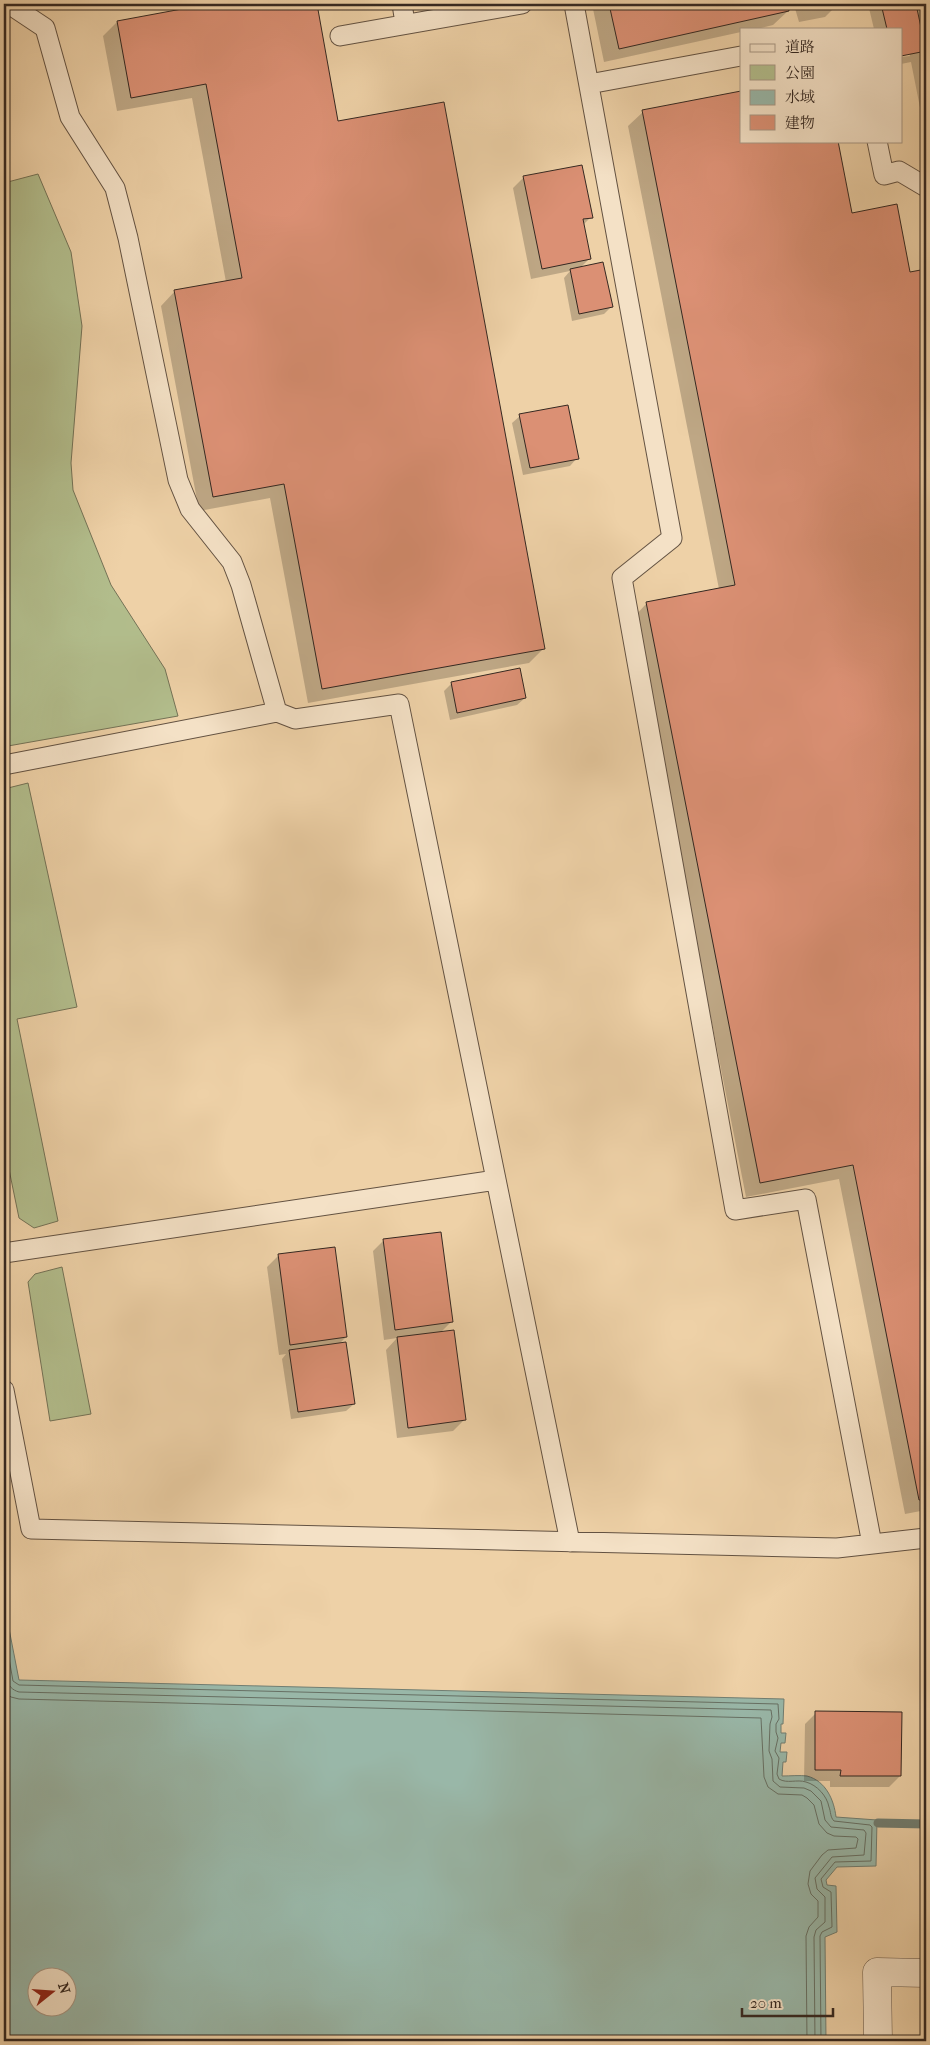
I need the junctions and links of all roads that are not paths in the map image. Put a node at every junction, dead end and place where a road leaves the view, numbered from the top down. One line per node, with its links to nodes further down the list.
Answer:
1 (9, 4): 11 (lane)
2 (402, 4): 5 (lane)
3 (522, 4): 5 (lane)
4 (574, 4): 8 (lane)
5 (405, 23): 6 (lane)
6 (340, 36)
7 (740, 56): 8 (lane)
8 (589, 84): 18 (lane)
9 (877, 142): 10 (lane)
10 (926, 187)
11 (276, 712): 12 (lane); 13 (lane)
12 (4, 765)
13 (496, 1180): 14 (lane); 17 (lane)
14 (4, 1253)
15 (4, 1390): 17 (lane)
16 (926, 1538): 18 (lane)
17 (570, 1542): 18 (lane)
18 (872, 1544)
19 (926, 1973): 20 (street)
20 (878, 2041)

